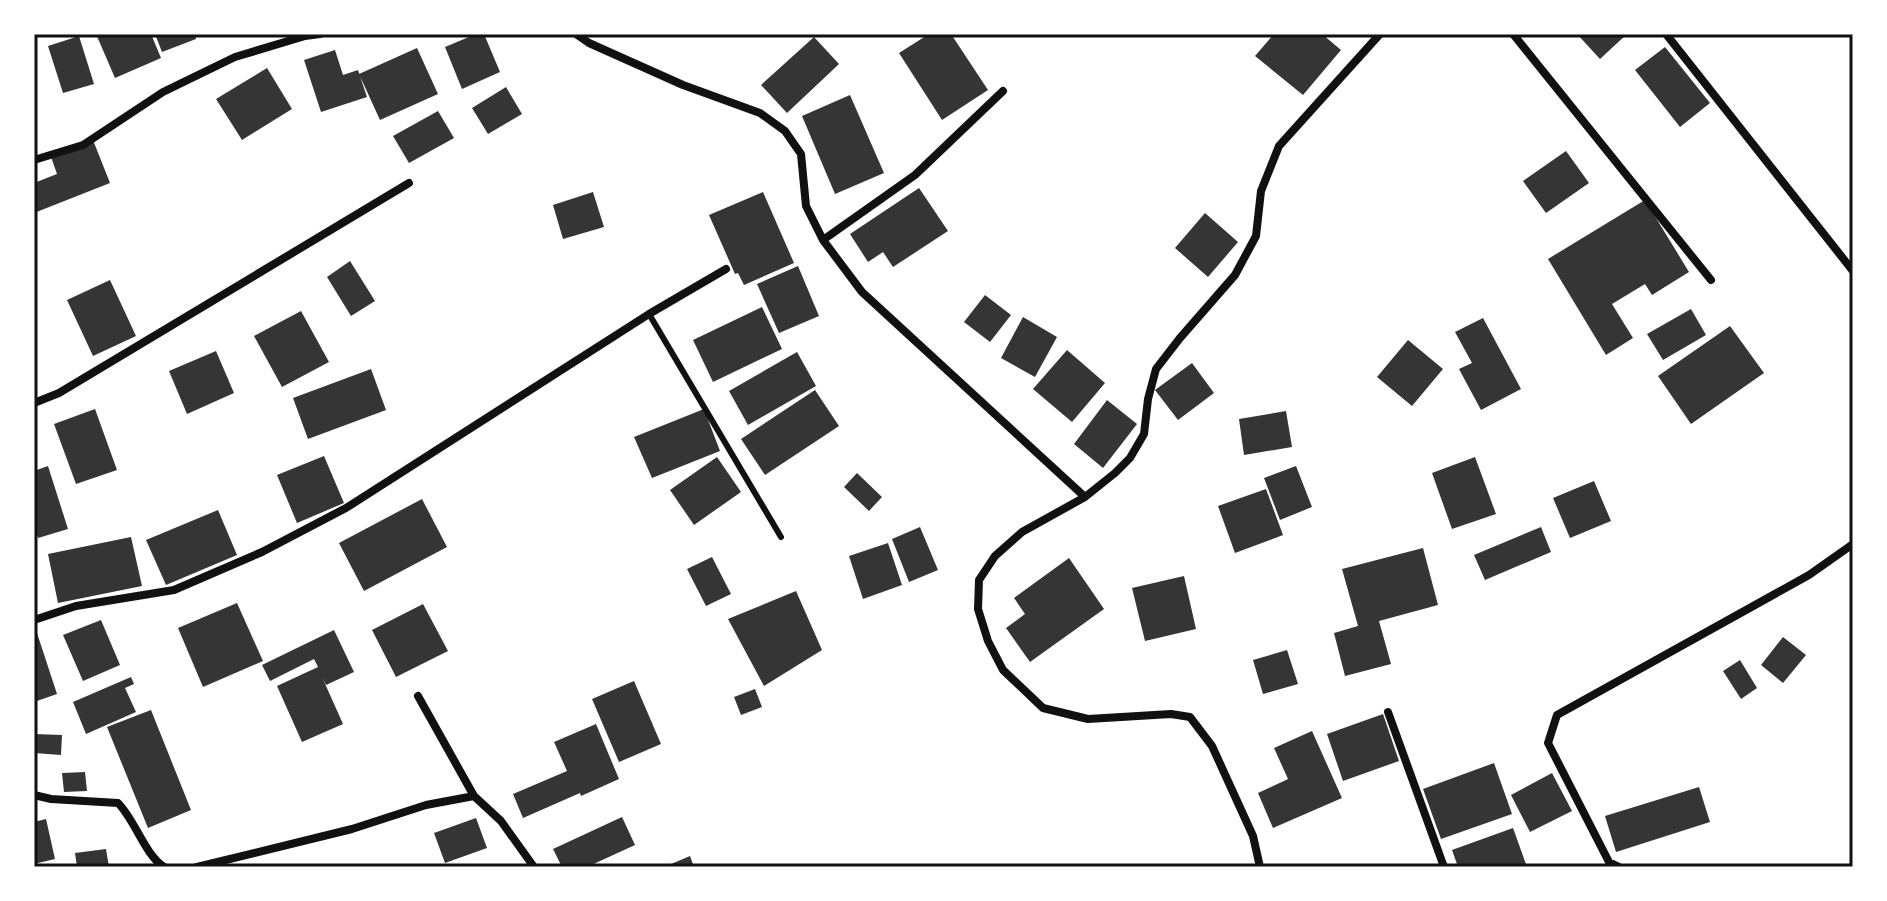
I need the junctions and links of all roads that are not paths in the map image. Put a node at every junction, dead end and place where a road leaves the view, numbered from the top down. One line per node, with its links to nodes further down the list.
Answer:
1 (320, 34): 6 (street)
2 (576, 34): 10 (street)
3 (1380, 34): 16 (street)
4 (1513, 34): 13 (street)
5 (1666, 34): 12 (street)
6 (304, 35): 8 (street)
7 (1003, 91): 10 (street)
8 (34, 160)
9 (409, 183): 15 (street)
10 (823, 240): 16 (street)
11 (726, 269): 14 (street)
12 (1853, 271)
13 (1711, 280)
14 (649, 314): 17 (lane); 19 (street)
15 (34, 403)
16 (1085, 497): 27 (street)
17 (781, 537)
18 (1853, 544): 29 (street)
19 (34, 620)
20 (418, 696): 23 (street)
21 (1388, 712): 28 (street)
22 (34, 795): 24 (street)
23 (474, 796): 25 (street); 26 (street)
24 (164, 867)
25 (197, 867)
26 (534, 867)
27 (1260, 867)
28 (1444, 867)
29 (1619, 867)

